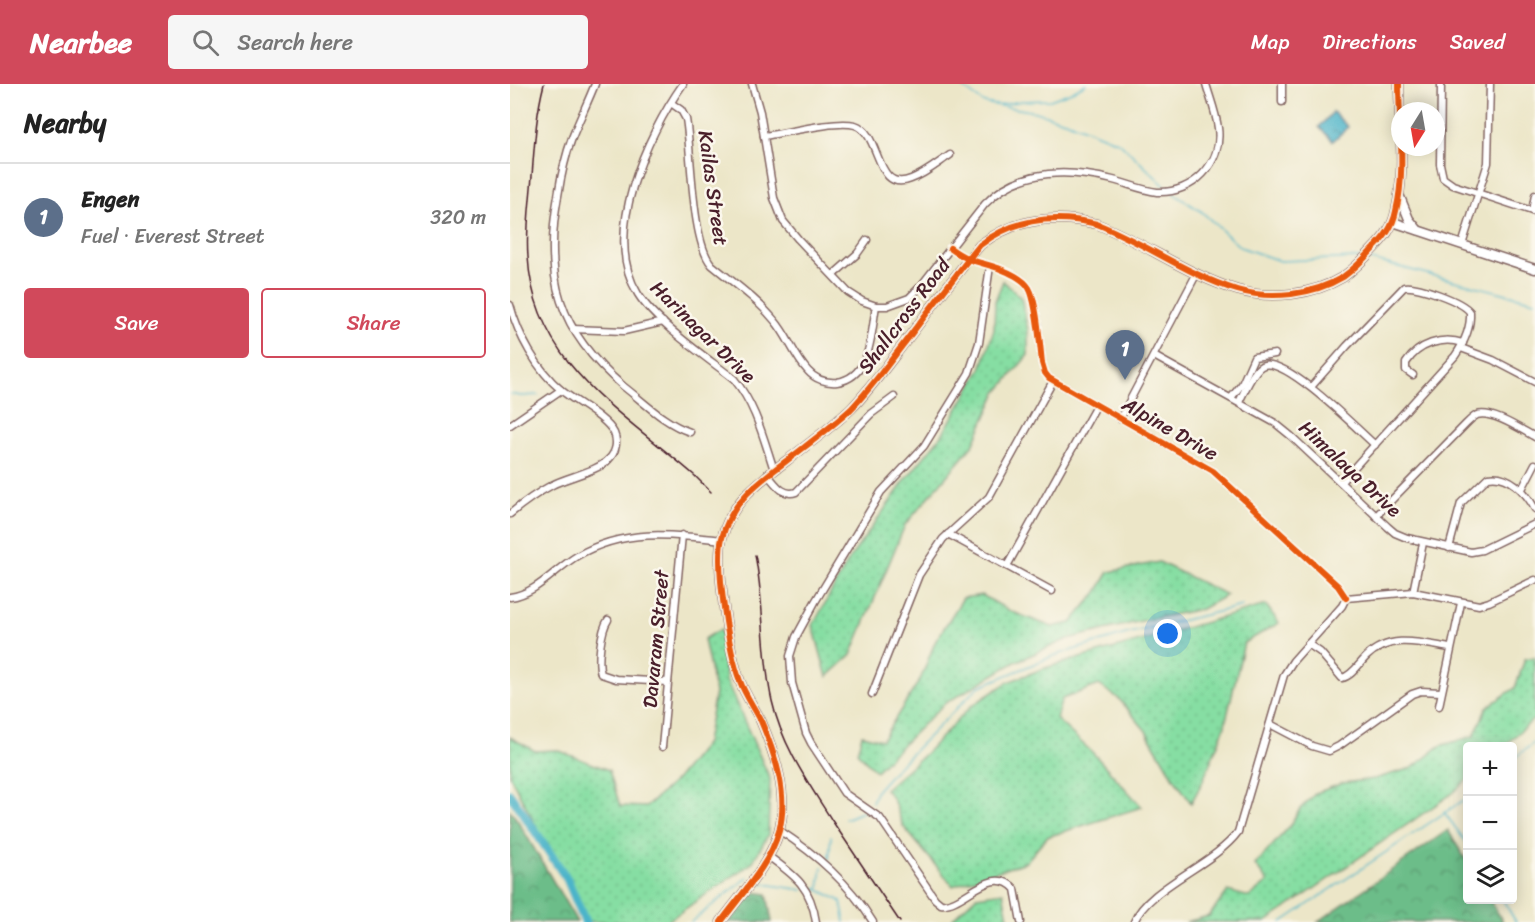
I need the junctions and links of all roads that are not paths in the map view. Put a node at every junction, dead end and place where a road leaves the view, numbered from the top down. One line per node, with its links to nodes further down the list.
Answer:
1 (595, 84): 30 (street)
2 (682, 84): 10 (street, Harinagar Drive)
3 (752, 84): 11 (street)
4 (1206, 84): 21 (street)
5 (1281, 84): 9 (street)
6 (1399, 84): 13 (street, Shallcross Road)
7 (1441, 84): 14 (street)
8 (1490, 84): 14 (street)
9 (1282, 102)
10 (671, 103): 28 (street, Kailas Street); 29 (street, Harinagar Drive)
11 (764, 136): 12 (street); 26 (street)
12 (950, 155)
13 (1399, 194): 17 (street, Shallcross Road); 18 (street)
14 (1479, 194): 16 (street); 20 (street)
15 (1535, 195): 16 (street)
16 (1533, 212)
17 (1393, 222): 18 (street); 25 (street, Shallcross Road)
18 (1418, 230): 20 (street)
19 (867, 240): 26 (street)
20 (1462, 245): 24 (street)
21 (950, 248): 22 (street); 28 (street)
22 (967, 261): 23 (street); 25 (street, Shallcross Road); 49 (street, Shallcross Road)
23 (990, 266): 35 (street); 82 (street)
24 (1535, 269)
25 (1197, 273): 33 (street)
26 (833, 275): 28 (street)
27 (510, 305): 38 (street)
28 (876, 306)
29 (663, 322): 30 (street); 49 (street, Harinagar Drive)
30 (573, 329): 45 (street)
31 (1462, 346): 34 (street); 36 (street); 37 (street); 47 (street)
32 (1275, 354): 40 (street)
33 (1154, 356): 40 (street, Himalaya Drive); 43 (street)
34 (1413, 375)
35 (1053, 381): 42 (street, Alpine Drive); 56 (street)
36 (1535, 382)
37 (1311, 387): 41 (street); 47 (street)
38 (561, 390): 44 (street); 53 (street)
39 (894, 396): 49 (street)
40 (1231, 398): 41 (street, Himalaya Drive)
41 (1239, 402): 50 (street, Himalaya Drive)
42 (1096, 406): 43 (street, Alpine Drive); 61 (street)
43 (1120, 419): 66 (street, Alpine Drive)
44 (510, 425)
45 (690, 432)
46 (1535, 437): 54 (street)
47 (1375, 445): 50 (street)
48 (1535, 464): 51 (street)
49 (771, 472): 58 (street, Shallcross Road)
50 (1341, 482): 54 (street, Himalaya Drive)
51 (1522, 489): 52 (street); 60 (street)
52 (1535, 509)
53 (510, 514)
54 (1376, 516): 59 (street, Himalaya Drive)
55 (1535, 524): 60 (street, Himalaya Drive)
56 (948, 534): 61 (street); 73 (street)
57 (682, 535): 58 (street); 65 (street); 71 (street, Davaram Street)
58 (722, 540): 77 (street, Shallcross Road)
59 (1423, 543): 60 (street, Himalaya Drive); 64 (street)
60 (1449, 548)
61 (1007, 566): 63 (street)
62 (1535, 580): 67 (street)
63 (1052, 591)
64 (1413, 592): 66 (street); 67 (street)
65 (510, 597)
66 (1346, 598): 69 (street)
67 (1461, 603): 70 (street)
68 (609, 620): 71 (street)
69 (1308, 644): 70 (street); 75 (street)
70 (1450, 648): 72 (street)
71 (668, 682): 76 (street, Davaram Street)
72 (1441, 692): 74 (street); 75 (street)
73 (872, 694)
74 (1439, 705)
75 (1270, 724): 83 (street)
76 (662, 747)
77 (779, 830): 78 (street, Shallcross Road); 81 (street)
78 (768, 856): 79 (street, Shallcross Road); 80 (street)
79 (721, 922)
80 (816, 922)
81 (873, 922)
82 (1020, 922)
83 (1134, 922)

